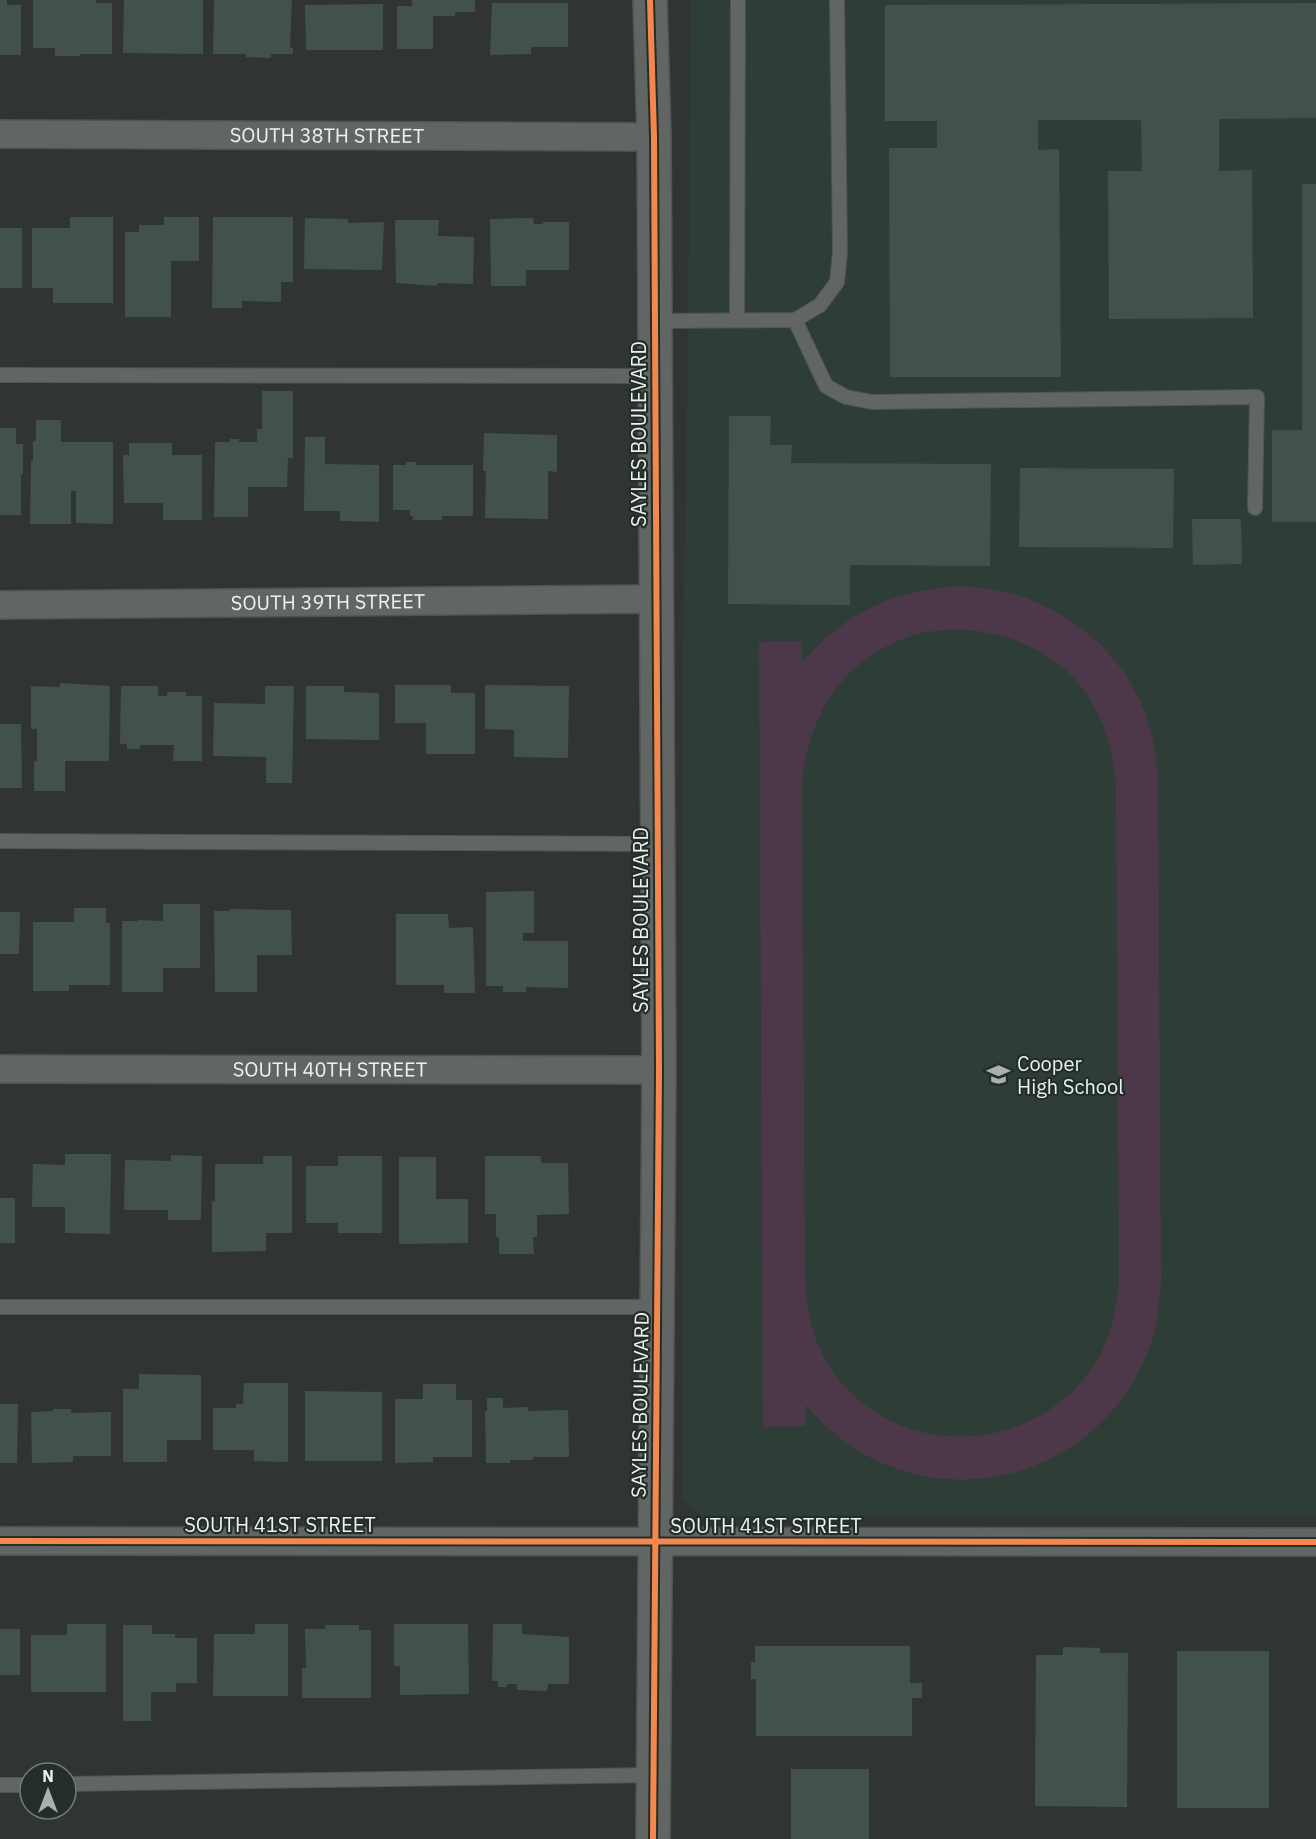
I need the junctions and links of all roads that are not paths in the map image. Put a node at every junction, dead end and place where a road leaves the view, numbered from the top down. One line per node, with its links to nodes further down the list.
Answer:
1 (650, 0): 5 (street, SAYLES BOULEVARD)
2 (738, 0): 6 (lane)
3 (837, 0): 7 (lane)
4 (0, 134): 5 (street, SOUTH 38TH STREET)
5 (654, 137): 8 (street, SAYLES BOULEVARD)
6 (737, 320): 7 (lane); 8 (lane)
7 (795, 320): 11 (lane)
8 (655, 321): 10 (street, SAYLES BOULEVARD)
9 (0, 375): 10 (lane)
10 (655, 376): 12 (street, SAYLES BOULEVARD)
11 (1255, 508)
12 (656, 599): 13 (street, SOUTH 39TH STREET); 15 (street, SAYLES BOULEVARD)
13 (0, 605)
14 (0, 841): 15 (lane)
15 (657, 844): 17 (street, SAYLES BOULEVARD)
16 (0, 1070): 17 (street, SOUTH 40TH STREET)
17 (659, 1070): 19 (street, SAYLES BOULEVARD)
18 (0, 1307): 19 (lane)
19 (657, 1307): 21 (street, SAYLES BOULEVARD)
20 (0, 1541): 21 (street, SOUTH 41ST STREET)
21 (655, 1542): 22 (street, SOUTH 41ST STREET); 23 (street, SAYLES BOULEVARD)
22 (1316, 1542)
23 (654, 1775): 24 (lane); 27 (street, SAYLES BOULEVARD)
24 (78, 1784)
25 (0, 1785): 26 (lane)
26 (18, 1785)
27 (653, 1839)

